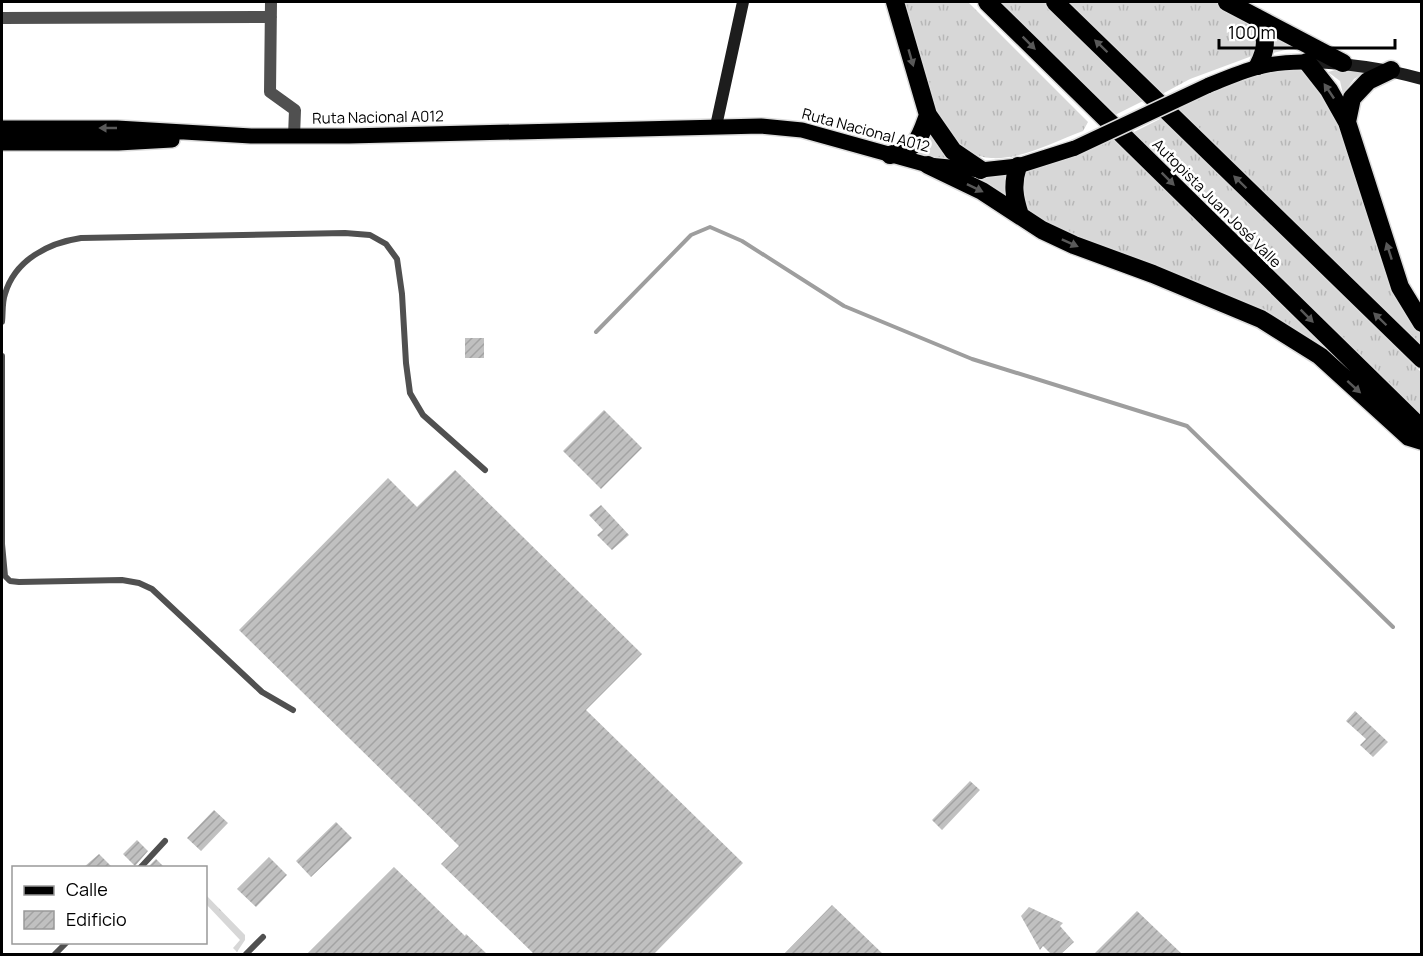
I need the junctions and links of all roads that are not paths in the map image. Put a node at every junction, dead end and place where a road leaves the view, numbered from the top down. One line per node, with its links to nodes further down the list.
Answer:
1 (271, 2): 7 (street)
2 (743, 2): 17 (main road)
3 (895, 2): 15 (highway, one-way to 15)
4 (987, 2): 33 (highway, Autopista Juan José Valle, one-way to 33)
5 (1055, 2): 32 (highway, Autopista Juan José Valle, one-way to 5)
6 (1227, 2): 8 (highway)
7 (271, 17): 9 (street); 20 (street)
8 (1256, 17): 11 (highway); 12 (highway)
9 (2, 18)
10 (1306, 62): 11 (main road); 12 (main road, Ruta Nacional A012); 16 (highway, one-way to 10)
11 (1343, 63): 13 (main road)
12 (1258, 66): 26 (main road, Ruta Nacional A012, bridge)
13 (1390, 70): 14 (main road); 16 (highway)
14 (1422, 79)
15 (928, 115): 24 (highway); 27 (highway)
16 (1347, 122): 30 (highway, one-way to 16)
17 (716, 126): 20 (main road, Ruta Nacional A012); 24 (main road, Ruta Nacional A012)
18 (2, 128): 19 (main road, Ruta Nacional A012, one-way to 18)
19 (251, 136): 20 (main road, Ruta Nacional A012); 22 (main road, Ruta Nacional A012)
20 (294, 136)
21 (2, 143): 22 (main road, Ruta Nacional A012)
22 (20, 143): 23 (main road)
23 (2, 149)
24 (890, 155): 25 (main road, Ruta Nacional A012)
25 (928, 165): 27 (main road, Ruta Nacional A012); 28 (highway, one-way to 28)
26 (1018, 166): 27 (main road, Ruta Nacional A012); 28 (highway)
27 (981, 170)
28 (1020, 214): 34 (highway, one-way to 34)
29 (2, 322): 35 (lane)
30 (1422, 323)
31 (2, 356): 36 (lane)
32 (1422, 359)
33 (1422, 429)
34 (1422, 441)
35 (485, 470)
36 (293, 710)
37 (165, 841): 38 (lane)
38 (141, 866)
39 (263, 937): 40 (lane)
40 (246, 954)

